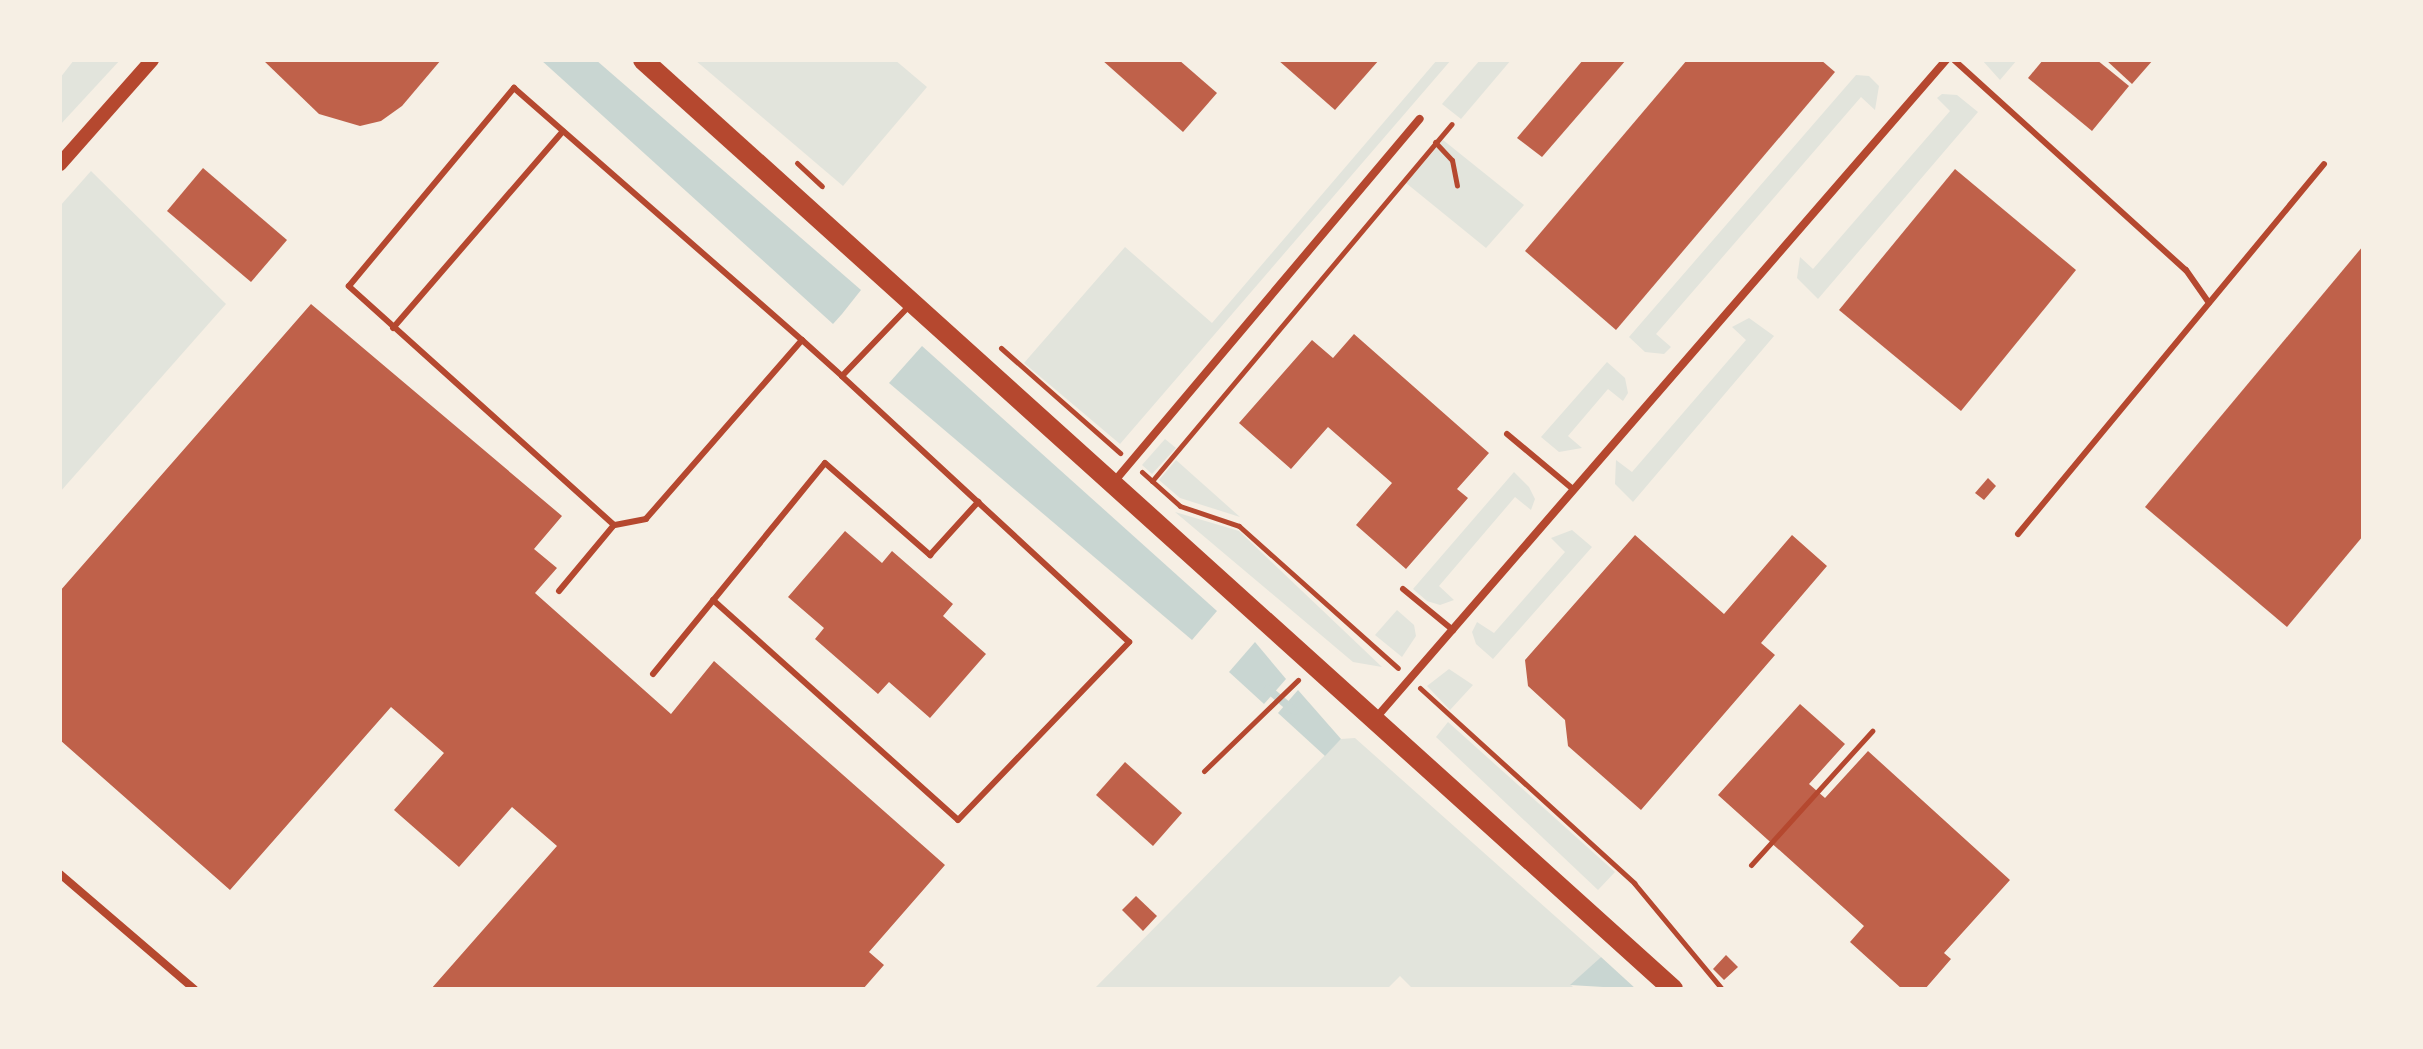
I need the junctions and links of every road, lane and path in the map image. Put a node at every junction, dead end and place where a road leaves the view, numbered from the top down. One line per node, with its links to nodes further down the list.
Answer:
1 (152, 60): 10 (street)
2 (643, 60): 14 (main road)
3 (1946, 60): 24 (street)
4 (1954, 60): 15 (lane)
5 (1419, 119): 21 (street)
6 (1452, 124): 8 (path)
7 (563, 131): 16 (lane); 16 (lane); 18 (lane)
8 (1435, 142): 12 (path); 22 (path)
9 (792, 160): 13 (path)
10 (60, 164)
11 (2324, 164): 15 (lane)
12 (1457, 186)
13 (826, 191)
14 (912, 303): 19 (lane); 23 (main road)
15 (2209, 303): 27 (lane)
16 (393, 328): 26 (lane)
17 (988, 336): 21 (path)
18 (802, 340): 19 (lane); 26 (lane)
19 (842, 376): 25 (lane)
20 (1507, 434): 24 (lane)
21 (1130, 461): 22 (path); 23 (street)
22 (1152, 481): 33 (path)
23 (1113, 483): 35 (main road)
24 (1574, 490): 31 (street)
25 (978, 502): 30 (lane); 30 (lane)
26 (614, 525): 29 (lane)
27 (2018, 534)
28 (1403, 589): 31 (lane)
29 (559, 591)
30 (713, 600): 32 (lane)
31 (1453, 630): 33 (street)
32 (653, 674)
33 (1410, 678): 35 (street); 42 (path)
34 (1295, 683): 37 (path)
35 (1374, 720): 41 (main road)
36 (1872, 731): 38 (path)
37 (1204, 771)
38 (1751, 865)
39 (60, 874): 40 (street)
40 (194, 989)
41 (1673, 989)
42 (1722, 989)

